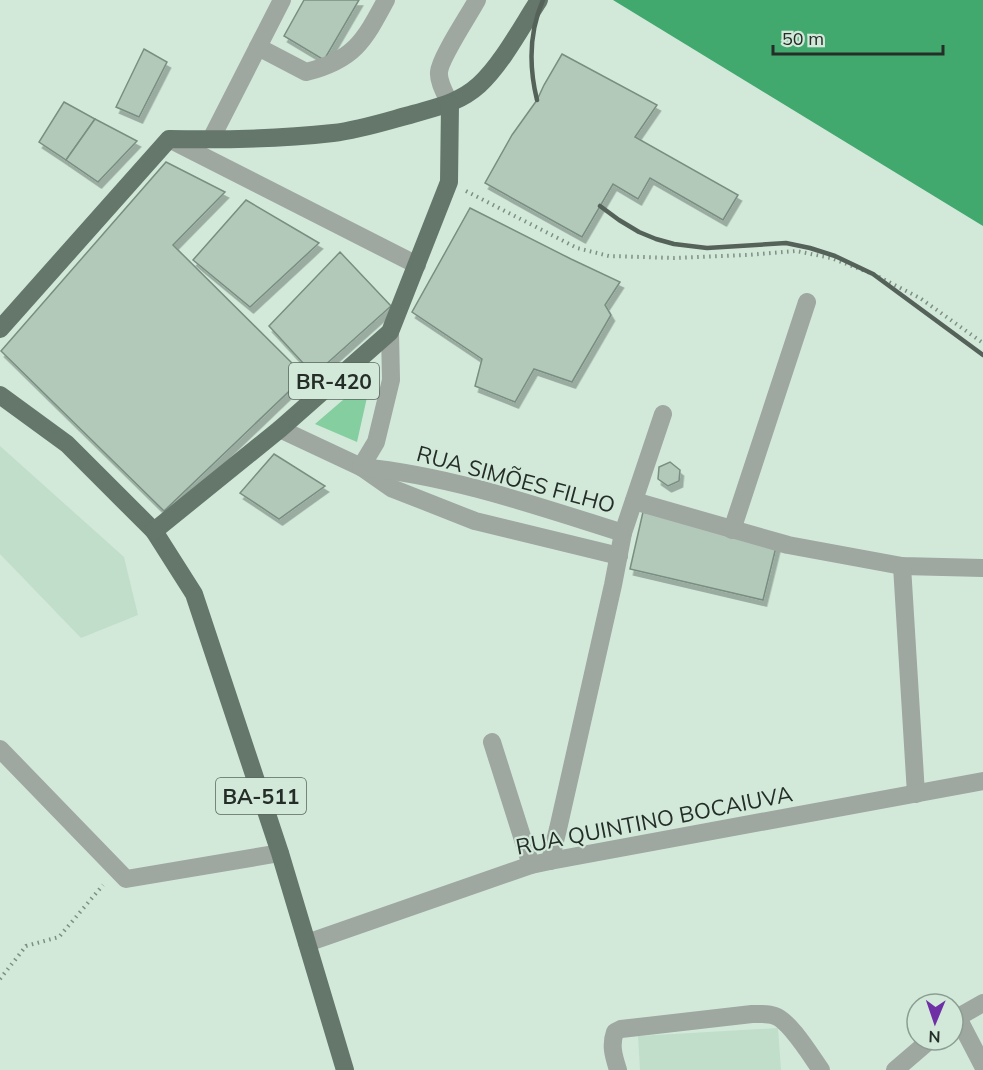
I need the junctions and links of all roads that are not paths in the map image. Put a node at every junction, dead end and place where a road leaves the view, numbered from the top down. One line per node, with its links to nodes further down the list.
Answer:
1 (282, 0): 5 (street)
2 (386, 0): 5 (street)
3 (477, 0): 6 (street)
4 (539, 0): 6 (main road)
5 (258, 47): 8 (street)
6 (450, 104): 8 (main road); 9 (main road, BR-420)
7 (169, 139): 8 (main road); 9 (street); 11 (main road)
8 (211, 140)
9 (417, 265): 12 (main road, BR-420)
10 (807, 302): 20 (street)
11 (0, 328)
12 (390, 332): 15 (main road, BR-420); 16 (street)
13 (0, 395): 21 (main road)
14 (663, 414): 18 (street)
15 (280, 429): 16 (street, RUA SIMÕES FILHO); 21 (main road, BR-420)
16 (360, 467): 17 (street, RUA SIMÕES FILHO); 19 (street, RUA SIMÕES FILHO)
17 (486, 490): 19 (street); 22 (street, RUA SIMÕES FILHO)
18 (634, 501): 20 (street); 22 (street)
19 (475, 521): 23 (street, RUA SIMÕES FILHO)
20 (732, 530): 24 (street)
21 (154, 531): 30 (main road, BA-511)
22 (623, 533): 23 (street)
23 (619, 556): 31 (street)
24 (902, 566): 25 (street); 29 (street)
25 (983, 568)
26 (492, 742): 32 (street)
27 (0, 749): 30 (street)
28 (982, 783): 29 (street, RUA QUINTINO BOCAIUVA)
29 (916, 794): 31 (street, RUA QUINTINO BOCAIUVA)
30 (280, 853): 33 (main road, BA-511)
31 (550, 861): 32 (street, RUA QUINTINO BOCAIUVA)
32 (531, 866): 33 (street, RUA QUINTINO BOCAIUVA)
33 (307, 943): 39 (main road, BA-511)
34 (983, 1003): 35 (street)
35 (965, 1013)
36 (965, 1035): 38 (street)
37 (916, 1052): 42 (street)
38 (983, 1066)
39 (345, 1070)
40 (618, 1070): 41 (street)
41 (821, 1070)
42 (895, 1070)

